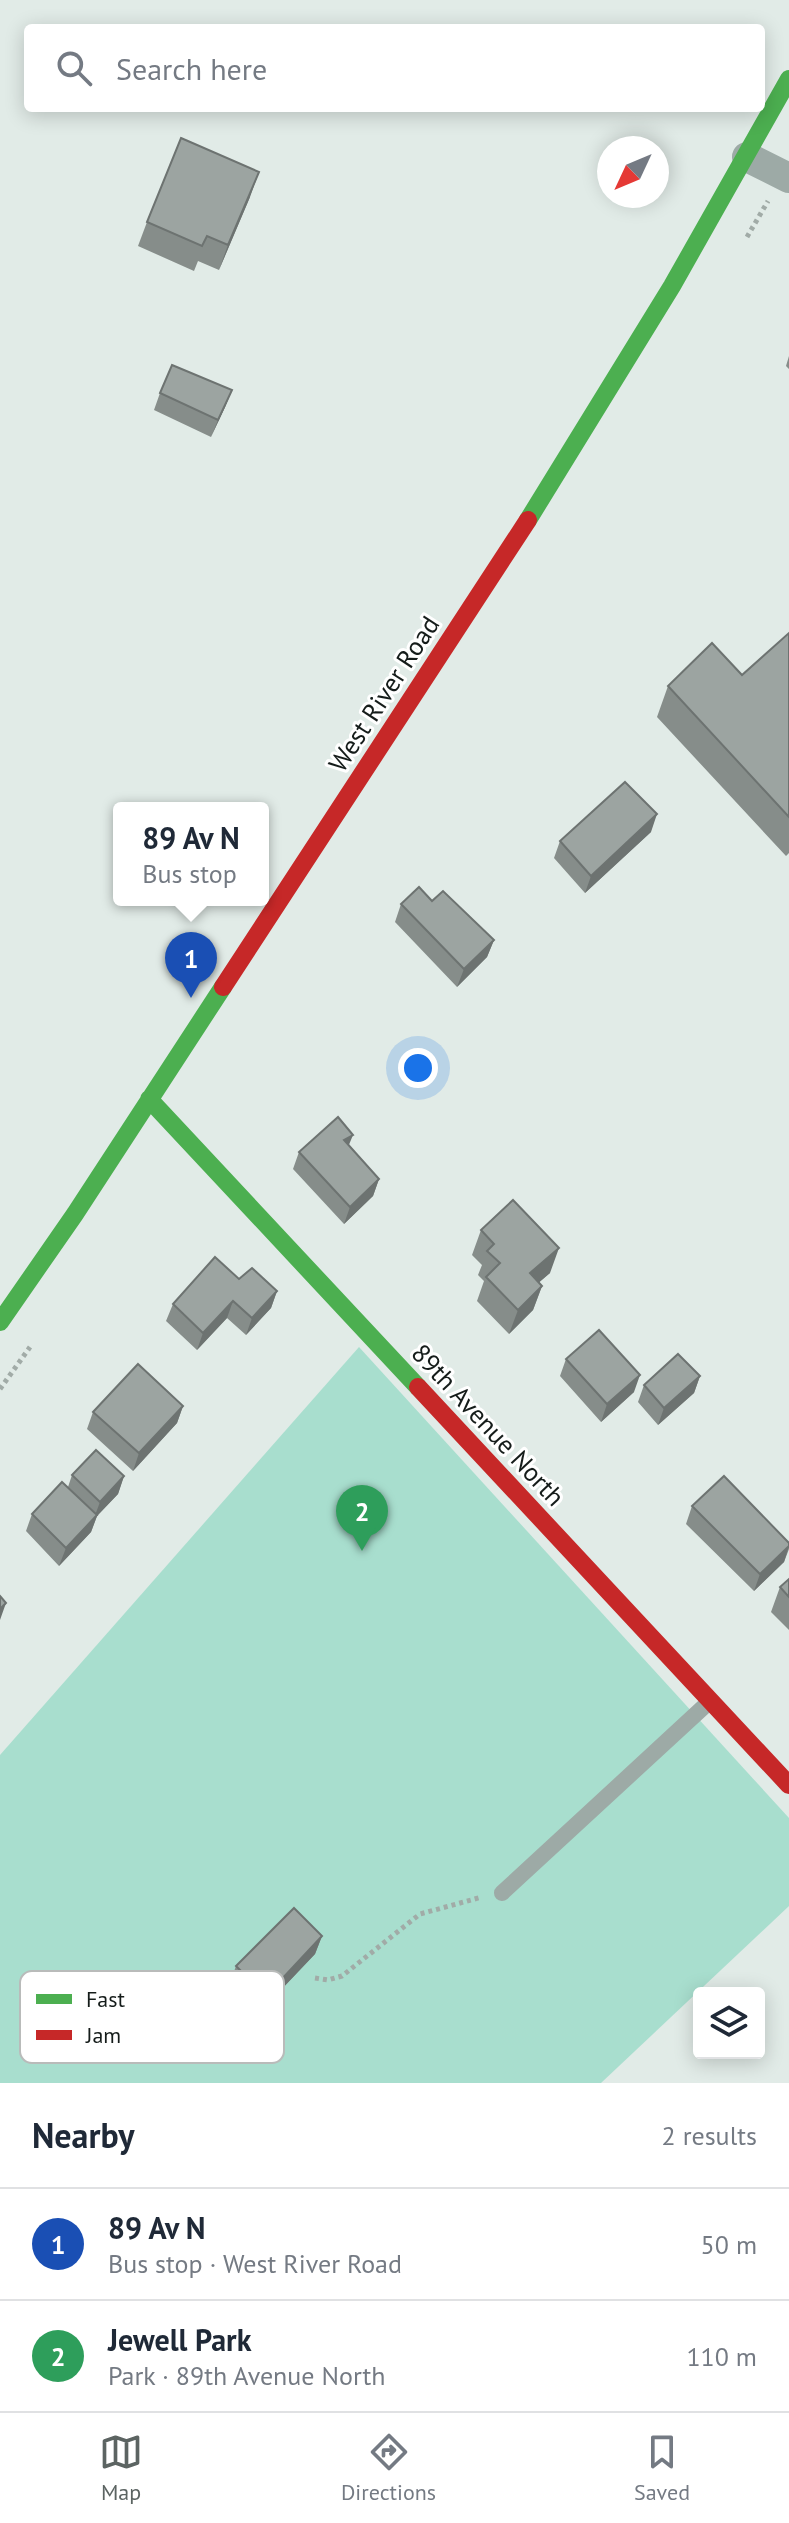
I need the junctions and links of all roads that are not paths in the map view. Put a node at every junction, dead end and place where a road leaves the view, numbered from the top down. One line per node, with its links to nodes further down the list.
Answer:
1 (789, 79): 2 (street, West River Road)
2 (747, 157): 3 (street); 4 (street, West River Road)
3 (789, 178)
4 (149, 1099): 5 (street, West River Road); 6 (street, 89th Avenue North)
5 (0, 1322)
6 (710, 1701): 7 (street, 89th Avenue North); 8 (lane)
7 (789, 1785)
8 (502, 1893)

